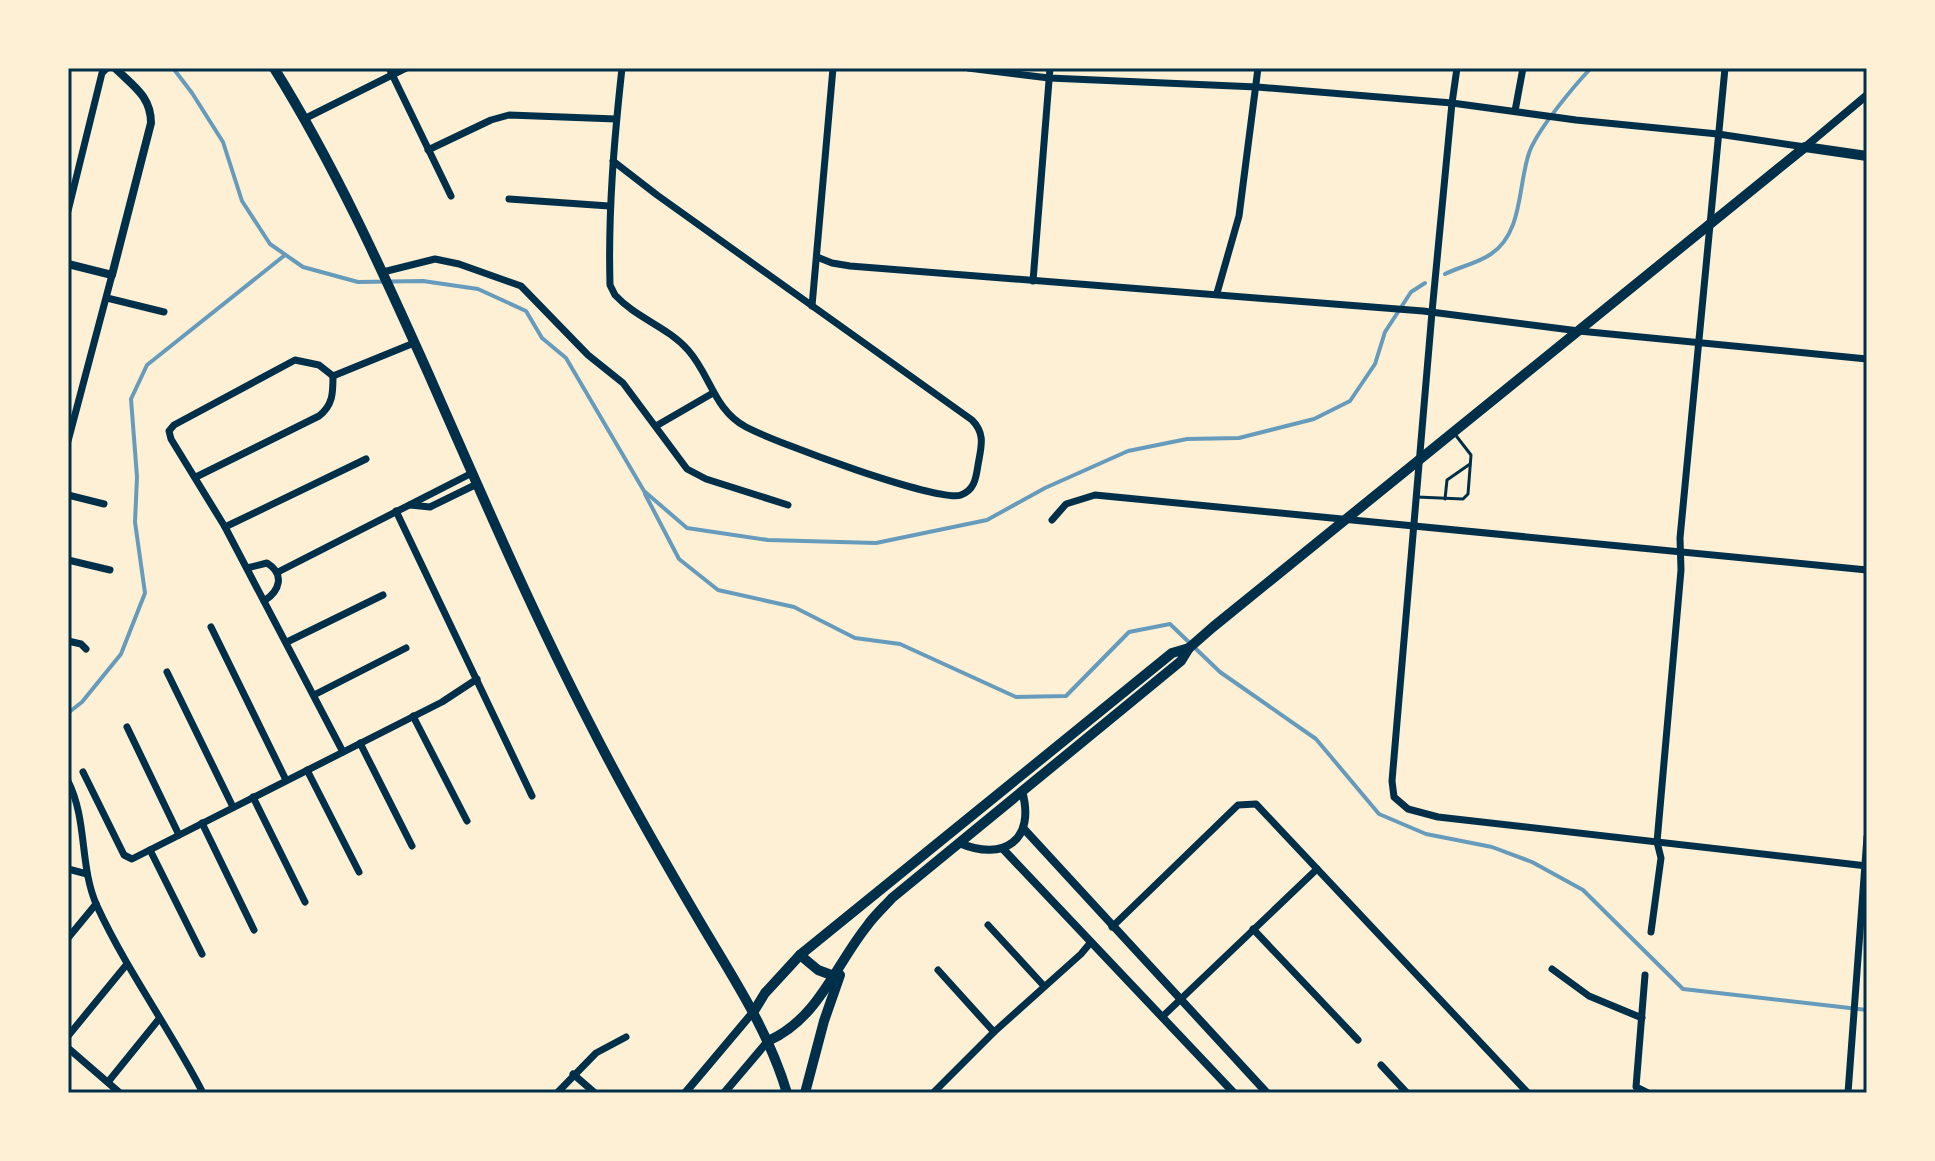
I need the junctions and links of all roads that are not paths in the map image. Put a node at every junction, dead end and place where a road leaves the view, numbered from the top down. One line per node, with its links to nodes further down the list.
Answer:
1 (107, 68): 29 (street)
2 (115, 68): 34 (street)
3 (274, 68): 19 (main road)
4 (406, 68): 13 (street)
5 (622, 68): 20 (street)
6 (833, 68): 31 (street)
7 (968, 68): 14 (street)
8 (1050, 68): 14 (street)
9 (1258, 68): 15 (street)
10 (1457, 68): 17 (street)
11 (1523, 68): 18 (street)
12 (1725, 68): 21 (street)
13 (391, 71): 19 (street); 23 (street)
14 (1049, 78): 15 (street); 35 (street)
15 (1257, 87): 17 (street); 36 (street)
16 (1867, 95): 22 (street)
17 (1452, 103): 18 (street); 40 (street)
18 (1515, 111): 21 (street)
19 (306, 118): 33 (main road)
20 (616, 119): 23 (street); 25 (street)
21 (1718, 134): 22 (street); 30 (street)
22 (1805, 147): 24 (main road); 30 (main road)
23 (428, 150): 26 (street)
24 (1867, 156)
25 (613, 161): 28 (street); 38 (street)
26 (451, 196)
27 (509, 199): 28 (street)
28 (609, 206): 46 (street)
29 (68, 211)
30 (1709, 225): 41 (main road); 42 (street)
31 (817, 257): 35 (street); 38 (street)
32 (68, 264): 34 (street)
33 (383, 272): 43 (main road); 47 (street)
34 (112, 275): 37 (street)
35 (1033, 281): 36 (street)
36 (1217, 293): 40 (street)
37 (107, 298): 39 (street); 49 (street)
38 (812, 306): 46 (street)
39 (164, 312)
40 (1428, 312): 41 (street); 51 (street)
41 (1579, 331): 42 (street); 48 (main road)
42 (1698, 342): 44 (street); 67 (street)
43 (414, 343): 45 (street); 53 (main road)
44 (1867, 359)
45 (333, 376): 54 (street); 54 (street)
46 (713, 393): 47 (street)
47 (656, 426): 61 (street)
48 (1453, 432): 51 (main road); 52 (lane)
49 (68, 441)
50 (366, 459): 65 (street)
51 (1420, 459): 57 (street); 64 (main road)
52 (1470, 464): 58 (lane); 58 (lane)
53 (472, 473): 55 (main road); 60 (street)
54 (196, 477): 65 (street)
55 (477, 484): 60 (street); 132 (main road)
56 (68, 495): 59 (street)
57 (1417, 497): 58 (lane); 66 (street)
58 (1445, 499)
59 (104, 504)
60 (408, 505): 62 (street)
61 (788, 505)
62 (396, 511): 72 (street); 82 (street)
63 (1052, 520): 64 (street)
64 (1344, 521): 66 (street); 79 (main road)
65 (225, 527): 69 (street)
66 (1415, 528): 67 (street); 103 (street)
67 (1680, 553): 71 (street); 103 (street)
68 (68, 560): 70 (street)
69 (247, 568): 72 (street); 74 (street)
70 (110, 570)
71 (1867, 570)
72 (278, 572): 74 (street)
73 (383, 595): 77 (street)
74 (264, 601): 77 (street)
75 (211, 627): 90 (street)
76 (68, 641): 80 (street)
77 (287, 642): 83 (street)
78 (406, 648): 83 (street)
79 (1189, 648): 92 (main road); 124 (main road)
80 (86, 649)
81 (167, 672): 95 (street)
82 (477, 679): 84 (street); 93 (street)
83 (314, 695): 87 (street)
84 (413, 716): 86 (street); 98 (street)
85 (127, 727): 101 (street)
86 (360, 743): 87 (street); 105 (street)
87 (343, 752): 88 (street)
88 (307, 770): 90 (street); 111 (street)
89 (83, 772): 107 (street)
90 (286, 780): 94 (street)
91 (68, 781): 97 (street)
92 (1022, 791): 100 (street); 104 (main road)
93 (532, 796)
94 (253, 797): 95 (street); 113 (street)
95 (233, 807): 99 (street)
96 (68, 808): 97 (street)
97 (80, 811): 112 (street)
98 (467, 821)
99 (202, 823): 101 (street); 118 (street)
100 (1024, 829): 106 (street); 116 (street)
101 (179, 835): 107 (street)
102 (1867, 837): 108 (street)
103 (1657, 842): 108 (street); 119 (street)
104 (959, 843): 106 (street); 122 (main road)
105 (412, 846)
106 (1003, 849): 121 (street)
107 (150, 850): 123 (street)
108 (1866, 866): 159 (street)
109 (68, 869): 112 (street)
110 (1317, 869): 116 (street); 117 (street); 157 (street)
111 (359, 872)
112 (87, 874): 114 (street)
113 (305, 902)
114 (96, 904): 120 (street); 125 (street)
115 (988, 925): 130 (street)
116 (1112, 927): 131 (street)
117 (1253, 929): 131 (street); 139 (street)
118 (254, 930)
119 (1651, 932)
120 (68, 938)
121 (1091, 942): 130 (street); 133 (street)
122 (850, 951): 129 (main road); 152 (main road)
123 (202, 954)
124 (800, 955): 129 (main road); 132 (main road)
125 (127, 964): 135 (street); 137 (street)
126 (1552, 969): 134 (street)
127 (938, 970): 136 (street)
128 (1645, 975): 134 (street)
129 (834, 976): 140 (main road)
130 (1044, 986): 136 (street)
131 (1179, 1000): 133 (street); 155 (street)
132 (754, 1011): 140 (main road); 149 (street)
133 (1162, 1017): 154 (street)
134 (1642, 1018): 158 (street)
135 (159, 1019): 144 (street); 146 (street)
136 (994, 1032): 153 (street)
137 (68, 1036)
138 (626, 1037): 143 (street)
139 (1358, 1040)
140 (768, 1041): 150 (street); 151 (main road)
141 (68, 1048): 144 (street)
142 (1381, 1065): 156 (street)
143 (573, 1074): 147 (street); 148 (street)
144 (108, 1082): 145 (street)
145 (120, 1093)
146 (203, 1093)
147 (557, 1093)
148 (595, 1093)
149 (685, 1093)
150 (724, 1093)
151 (787, 1093)
152 (805, 1093)
153 (933, 1093)
154 (1234, 1093)
155 (1267, 1093)
156 (1407, 1093)
157 (1528, 1093)
158 (1648, 1093)
159 (1848, 1093)

